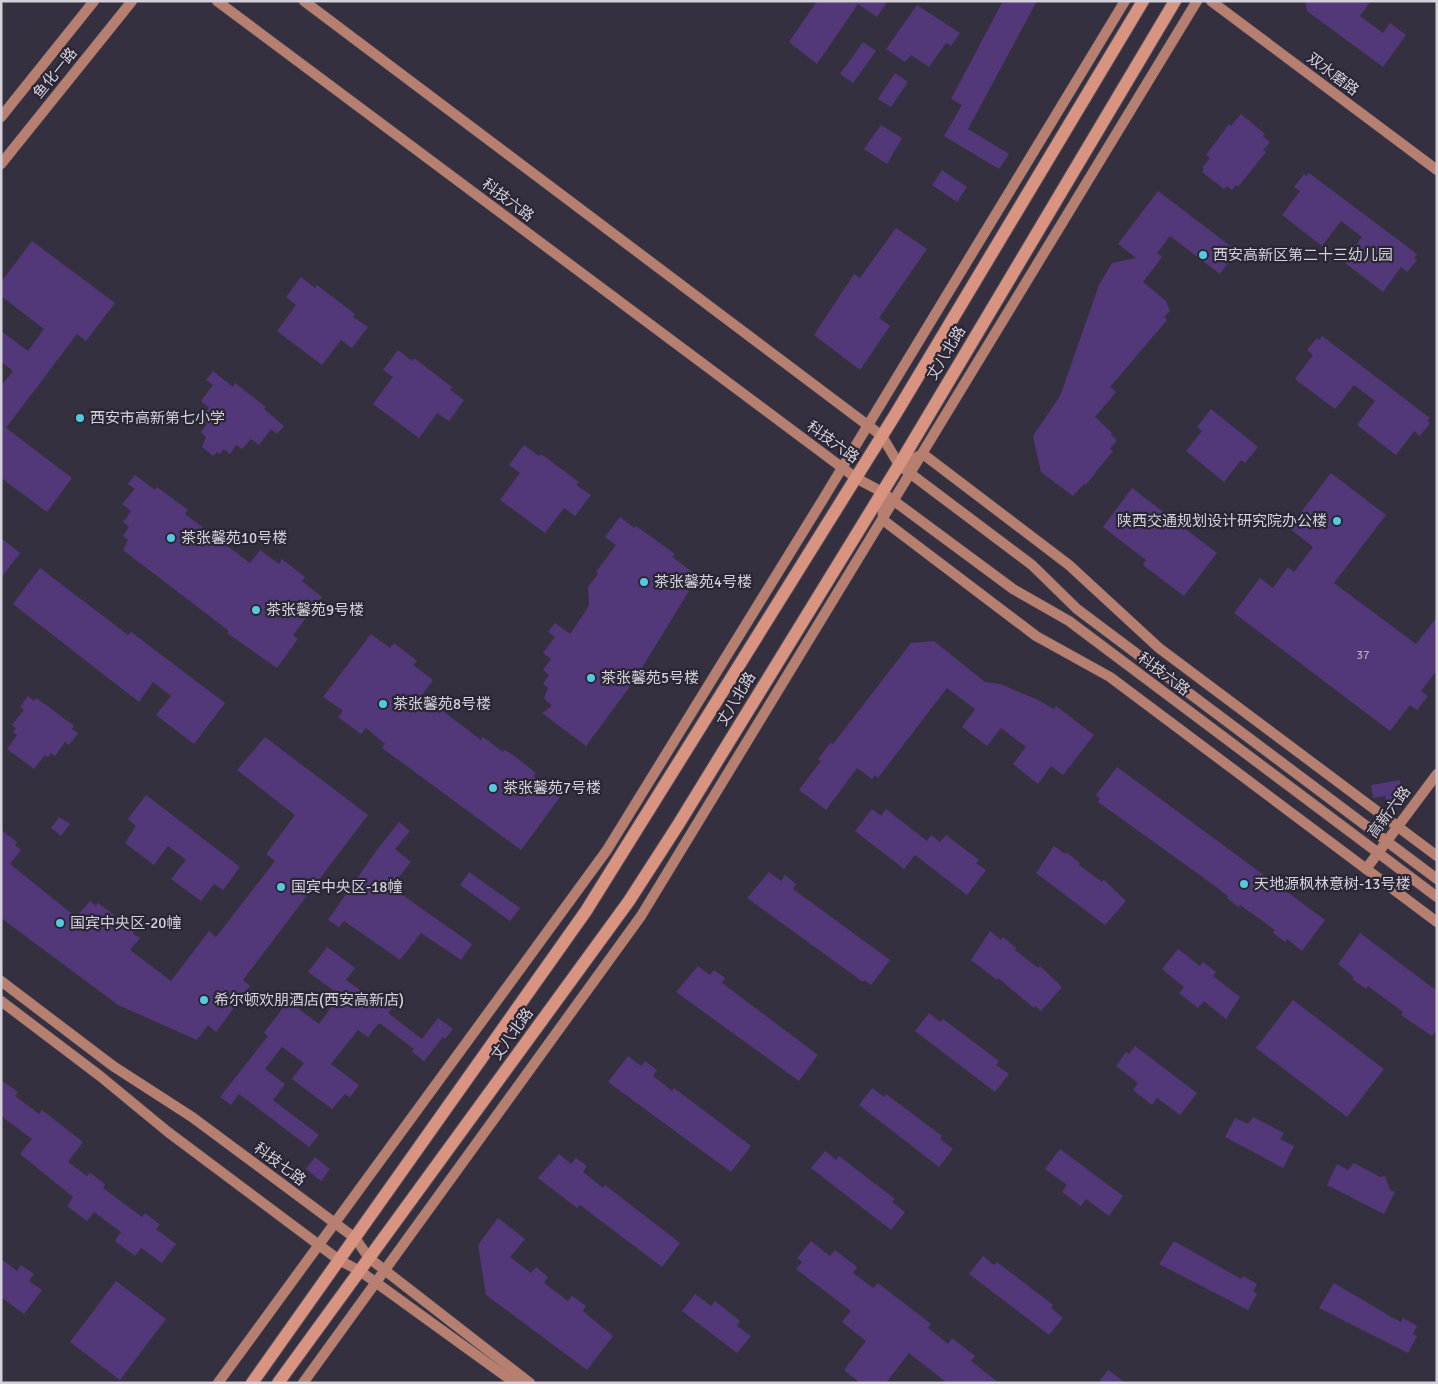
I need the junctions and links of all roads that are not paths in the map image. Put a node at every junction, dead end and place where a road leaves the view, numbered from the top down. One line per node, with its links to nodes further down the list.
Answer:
1 (94, 1): 10 (main road, 鱼化一路)
2 (132, 1): 11 (main road, 鱼化一路)
3 (217, 1): 17 (main road, 科技六路)
4 (304, 1): 13 (main road, 科技六路)
5 (1125, 1): 13 (main road)
6 (1143, 1): 14 (main road, 丈八北路)
7 (1175, 1): 16 (main road, 丈八北路)
8 (1197, 1): 15 (main road)
9 (1210, 1): 12 (main road, 双水磨路)
10 (1, 117)
11 (1, 164)
12 (1437, 170)
13 (868, 426): 14 (main road, 科技六路); 17 (main road)
14 (882, 436): 16 (main road, 科技六路); 19 (main road, 丈八北路)
15 (923, 454): 16 (main road); 18 (main road); 24 (main road)
16 (898, 465): 18 (main road, 科技六路); 20 (main road, 丈八北路)
17 (842, 467): 19 (main road, 科技六路); 34 (main road)
18 (911, 474): 21 (main road); 25 (main road, 科技六路)
19 (856, 478): 20 (main road, 科技六路); 35 (main road, 丈八北路)
20 (882, 492): 21 (main road, 科技六路); 22 (main road); 37 (main road, 丈八北路)
21 (894, 501): 22 (main road); 26 (main road, 科技六路)
22 (882, 520): 28 (main road); 39 (main road)
23 (1437, 774): 24 (main road, 高新六路)
24 (1397, 827): 25 (main road, 高新六路); 27 (main road)
25 (1386, 841): 26 (main road, 高新六路); 29 (main road, 科技六路)
26 (1378, 853): 28 (main road, 高新六路); 30 (main road, 科技六路)
27 (1437, 856)
28 (1366, 869): 31 (main road)
29 (1437, 879)
30 (1437, 897)
31 (1437, 922)
32 (1, 982): 34 (main road, 科技七路)
33 (1, 1001): 36 (main road)
34 (336, 1224): 35 (main road, 科技七路); 36 (main road)
35 (356, 1238): 37 (main road, 科技七路); 38 (main road, 丈八北路)
36 (318, 1244): 38 (main road); 42 (main road)
37 (369, 1258): 39 (main road, 科技七路); 40 (main road, 丈八北路)
38 (339, 1260): 40 (main road); 43 (main road, 丈八北路)
39 (385, 1270): 41 (main road); 47 (main road, 科技七路)
40 (360, 1271): 41 (main road); 44 (main road, 丈八北路)
41 (376, 1283): 45 (main road); 46 (main road)
42 (218, 1383)
43 (252, 1383)
44 (278, 1383)
45 (303, 1383)
46 (514, 1383)
47 (530, 1383)

